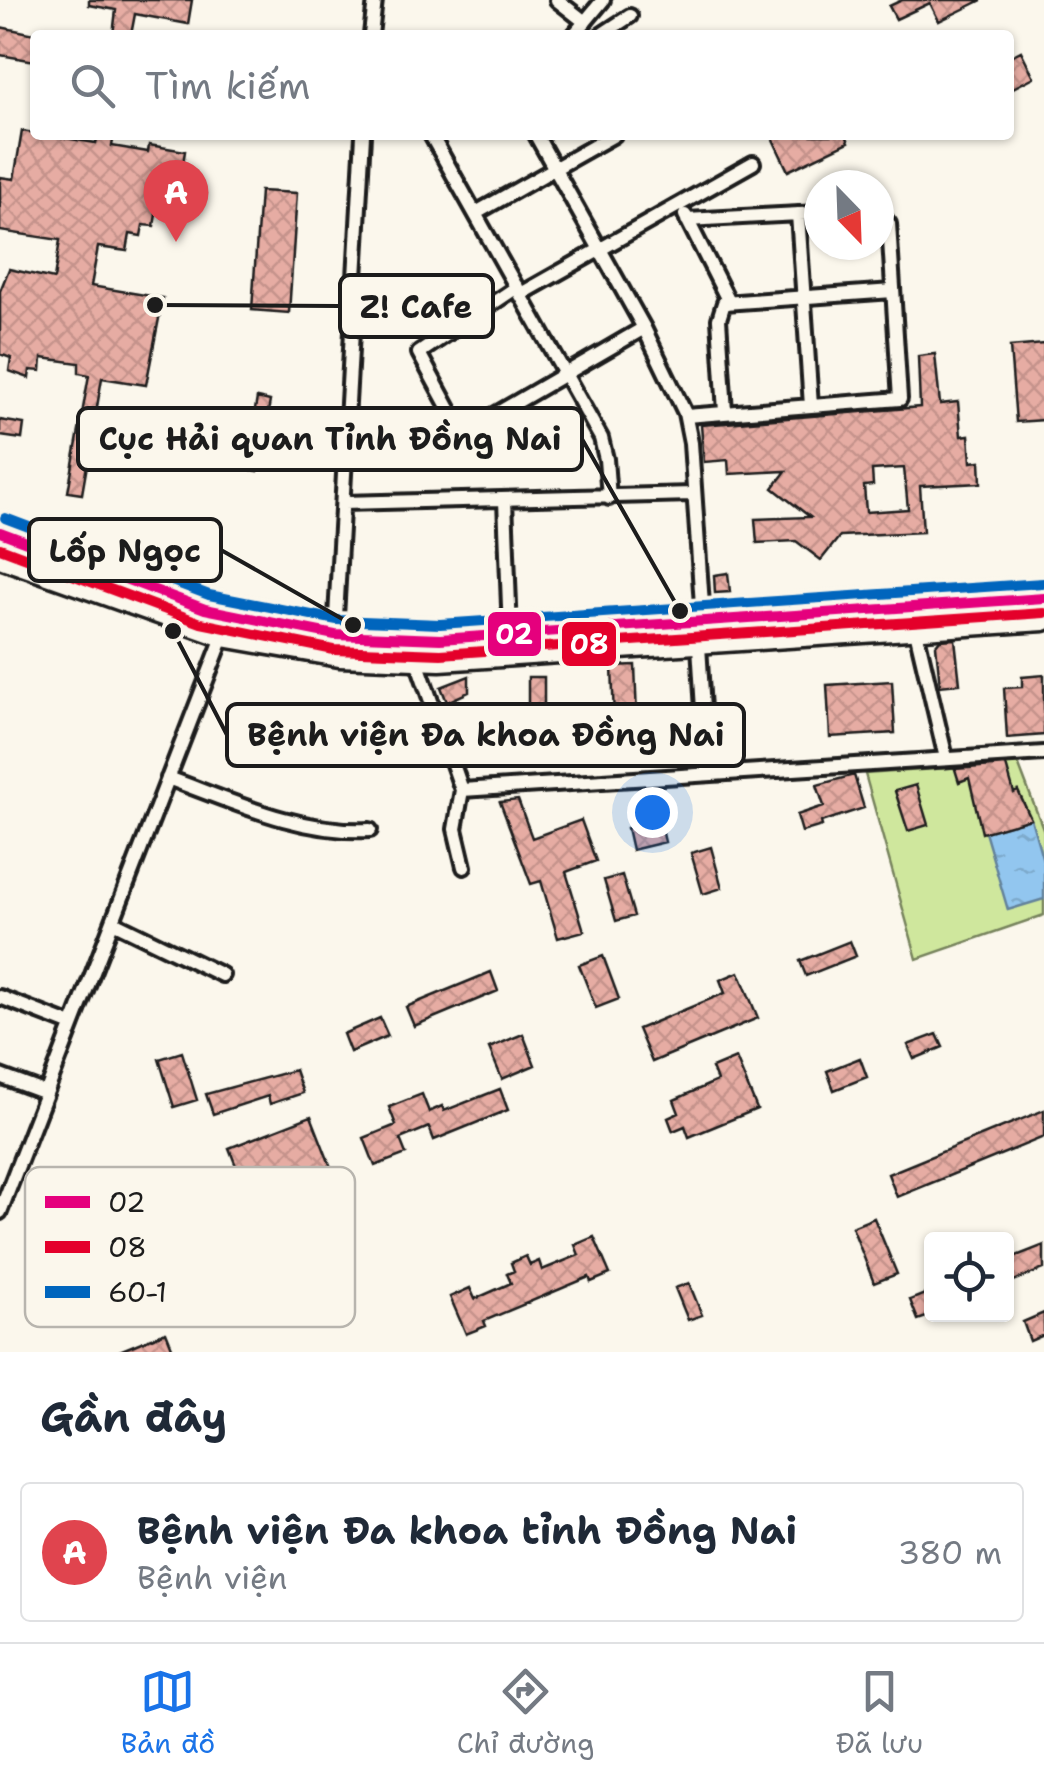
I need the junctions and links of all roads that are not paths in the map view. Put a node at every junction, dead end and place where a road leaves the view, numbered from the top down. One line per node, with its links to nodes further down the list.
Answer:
1 (375, 0): 6 (street)
2 (557, 0): 5 (street)
3 (603, 0): 5 (street)
4 (630, 16): 8 (street)
5 (585, 22): 7 (street)
6 (372, 30)
7 (578, 30)
8 (609, 30)
9 (364, 140): 34 (street)
10 (435, 140): 16 (street)
11 (539, 140): 14 (street)
12 (605, 140): 14 (street)
13 (753, 164): 15 (street)
14 (556, 168): 16 (street); 20 (street)
15 (679, 204): 19 (street); 20 (street)
16 (476, 213): 22 (street)
17 (798, 214): 18 (street); 19 (street); 24 (street)
18 (804, 214)
19 (688, 220): 25 (street)
20 (601, 248): 22 (street); 26 (street)
21 (891, 260): 23 (street)
22 (519, 291): 27 (street); 27 (street)
23 (893, 291): 24 (street); 28 (street)
24 (804, 297): 25 (street); 28 (street)
25 (729, 302): 29 (street)
26 (644, 328): 27 (street); 30 (street)
27 (566, 374): 32 (street)
28 (810, 406): 29 (street)
29 (725, 412): 30 (street)
30 (686, 416): 31 (street)
31 (693, 494): 32 (street); 39 (street)
32 (609, 498): 33 (street)
33 (505, 500): 34 (street); 42 (street)
34 (343, 503): 43 (street)
35 (0, 532): 43 (main road)
36 (0, 558): 44 (main road)
37 (1044, 598): 38 (main road)
38 (800, 614): 39 (main road); 46 (main road)
39 (703, 620): 42 (main road)
40 (1044, 621): 41 (main road)
41 (916, 631): 46 (main road); 50 (street)
42 (510, 633): 45 (main road)
43 (335, 635): 45 (main road)
44 (223, 637): 48 (main road); 52 (street)
45 (415, 638): 48 (main road)
46 (802, 639): 47 (main road)
47 (699, 646): 48 (main road); 51 (street)
48 (417, 661): 53 (street)
49 (1044, 753): 50 (street)
50 (946, 758): 51 (street)
51 (707, 774): 53 (street)
52 (168, 778): 54 (street); 56 (street)
53 (462, 790): 55 (street)
54 (370, 830)
55 (464, 867)
56 (112, 922): 57 (street); 59 (street)
57 (222, 976)
58 (0, 997): 59 (street)
59 (72, 1025): 61 (street)
60 (0, 1076): 61 (street)
61 (46, 1093): 62 (street)
62 (0, 1212)

